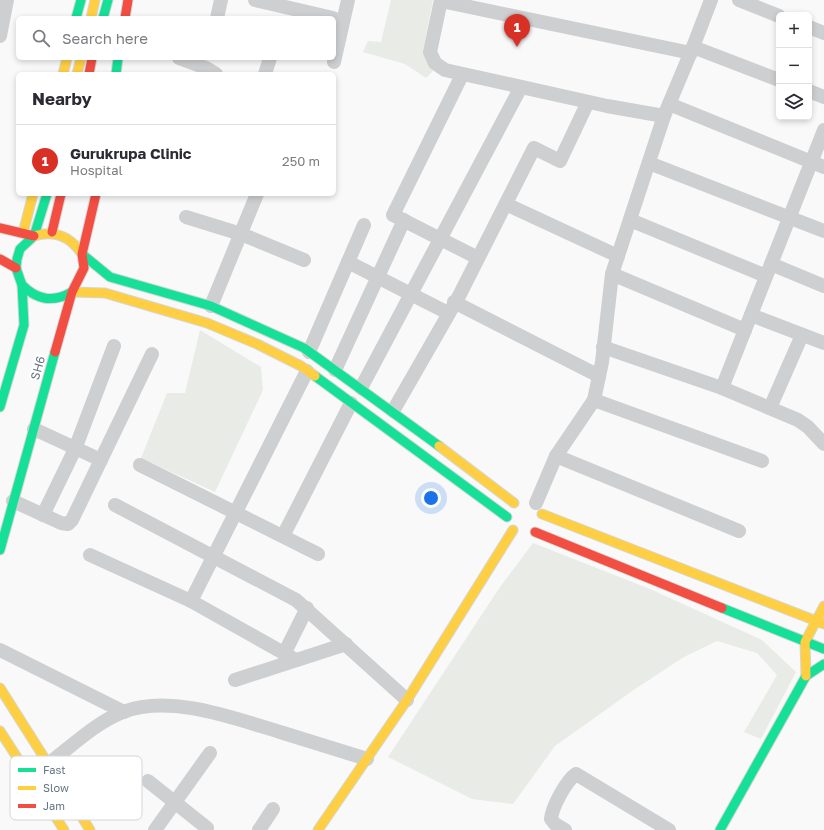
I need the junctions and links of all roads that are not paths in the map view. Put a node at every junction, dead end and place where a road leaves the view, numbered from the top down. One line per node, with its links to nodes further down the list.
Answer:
1 (7, 0): 26 (street)
2 (81, 0): 15 (main road)
3 (95, 0): 16 (main road)
4 (108, 0): 17 (main road)
5 (119, 0): 18 (main road)
6 (128, 0): 19 (main road)
7 (221, 0): 20 (street)
8 (255, 0): 13 (street)
9 (348, 0): 22 (street)
10 (739, 0): 14 (street)
11 (441, 1): 27 (street); 42 (street)
12 (709, 1): 27 (street)
13 (283, 8): 21 (street)
14 (776, 15)
15 (77, 16)
16 (91, 16)
17 (104, 16)
18 (116, 16)
19 (125, 16)
20 (217, 16)
21 (322, 16)
22 (337, 19): 24 (street)
23 (812, 28): 25 (street)
24 (336, 33)
25 (824, 33)
26 (0, 36)
27 (692, 50): 43 (street); 48 (street)
28 (66, 60): 36 (main road)
29 (81, 60): 37 (main road)
30 (92, 60): 38 (main road)
31 (110, 60): 39 (main road)
32 (118, 60): 40 (main road)
33 (186, 60): 35 (street)
34 (269, 60): 41 (street)
35 (210, 67)
36 (62, 72)
37 (78, 72)
38 (89, 72)
39 (108, 72)
40 (116, 72)
41 (266, 72)
42 (462, 75): 44 (street); 60 (street)
43 (776, 79)
44 (521, 87): 47 (street); 70 (street)
45 (812, 93): 46 (street)
46 (824, 97)
47 (588, 102): 48 (street); 57 (street)
48 (667, 110): 50 (street); 51 (street)
49 (824, 130): 51 (street)
50 (649, 163): 59 (street); 61 (street)
51 (818, 165): 59 (street)
52 (32, 196): 67 (main road)
53 (46, 196): 69 (main road)
54 (61, 196): 66 (main road)
55 (96, 196): 72 (main road, SH6)
56 (256, 196): 68 (street)
57 (506, 204): 73 (street); 74 (street)
58 (186, 217): 68 (street)
59 (789, 218): 65 (street); 79 (street)
60 (404, 220): 70 (street); 81 (street)
61 (630, 220): 73 (street); 79 (street)
62 (79, 222): 71 (main road)
63 (364, 224): 77 (street)
64 (0, 228): 67 (main road)
65 (824, 231)
66 (52, 232): 69 (main road); 71 (main road)
67 (23, 234): 69 (main road)
68 (241, 234): 76 (street); 86 (street)
69 (34, 236): 78 (main road)
70 (441, 237): 74 (street); 85 (street)
71 (75, 244): 72 (main road)
72 (82, 254): 84 (main road, SH6); 86 (main road)
73 (618, 256): 80 (street)
74 (478, 258): 87 (street)
75 (0, 259): 78 (main road)
76 (304, 260)
77 (348, 262): 81 (street); 94 (street)
78 (16, 268): 82 (main road)
79 (769, 270): 83 (street); 88 (street)
80 (612, 274): 89 (street); 93 (street)
81 (378, 277): 85 (street); 96 (street)
82 (22, 285): 84 (main road); 103 (main road)
83 (824, 286)
84 (72, 292): 97 (main road); 106 (main road, SH6)
85 (410, 293): 87 (street); 99 (street)
86 (210, 306): 94 (main road)
87 (451, 308): 98 (street); 105 (street)
88 (751, 315): 89 (street); 90 (street)
89 (745, 330): 100 (street)
90 (802, 334): 91 (street); 104 (street)
91 (824, 343)
92 (114, 346): 108 (street)
93 (603, 347): 98 (street); 100 (street)
94 (309, 352): 96 (main road)
95 (152, 354): 110 (street)
96 (335, 370): 99 (main road)
97 (307, 371): 102 (main road); 117 (street)
98 (599, 376): 101 (street)
99 (361, 388): 105 (main road)
100 (722, 388): 104 (street)
101 (594, 400): 109 (street); 111 (street)
102 (351, 403): 119 (main road); 123 (street)
103 (0, 407)
104 (770, 408): 107 (street)
105 (393, 410): 114 (main road)
106 (34, 429): 108 (street); 113 (main road, SH6)
107 (824, 444)
108 (76, 449): 110 (street); 118 (street)
109 (556, 456): 116 (street); 121 (street)
110 (101, 460): 118 (street)
111 (762, 462)
112 (140, 465): 117 (street)
113 (13, 501): 118 (street); 124 (main road, SH6)
114 (514, 503): 116 (main road); 119 (main road)
115 (115, 505): 127 (street)
116 (539, 509): 122 (main road); 131 (main road)
117 (236, 512): 123 (street); 127 (street)
118 (43, 515)
119 (507, 517): 120 (main road)
120 (513, 530): 122 (main road); 141 (main road)
121 (739, 531)
122 (535, 532): 132 (main road)
123 (283, 536): 125 (street)
124 (0, 550)
125 (318, 554)
126 (90, 555): 128 (street)
127 (214, 555): 128 (street); 130 (street)
128 (191, 600): 136 (street)
129 (824, 606): 131 (main road)
130 (307, 608): 133 (street); 136 (street)
131 (820, 622): 132 (main road)
132 (805, 642): 134 (main road); 138 (main road)
133 (346, 644): 136 (street); 141 (street)
134 (824, 649)
135 (0, 650): 142 (street)
136 (290, 657): 139 (street)
137 (824, 664): 138 (main road)
138 (806, 676): 162 (main road)
139 (235, 680)
140 (0, 688): 146 (main road)
141 (407, 700): 148 (main road)
142 (124, 712): 147 (street); 148 (street)
143 (0, 731): 145 (main road)
144 (210, 753): 150 (street)
145 (16, 756)
146 (43, 756)
147 (58, 756)
148 (367, 759): 159 (main road)
149 (148, 781): 150 (street)
150 (175, 803): 154 (street); 157 (street)
151 (273, 809): 158 (street)
152 (58, 820): 155 (main road)
153 (84, 820): 156 (main road)
154 (207, 828)
155 (64, 830)
156 (90, 830)
157 (155, 830)
158 (259, 830)
159 (318, 830)
160 (565, 830): 161 (street)
161 (669, 830)
162 (720, 830)

